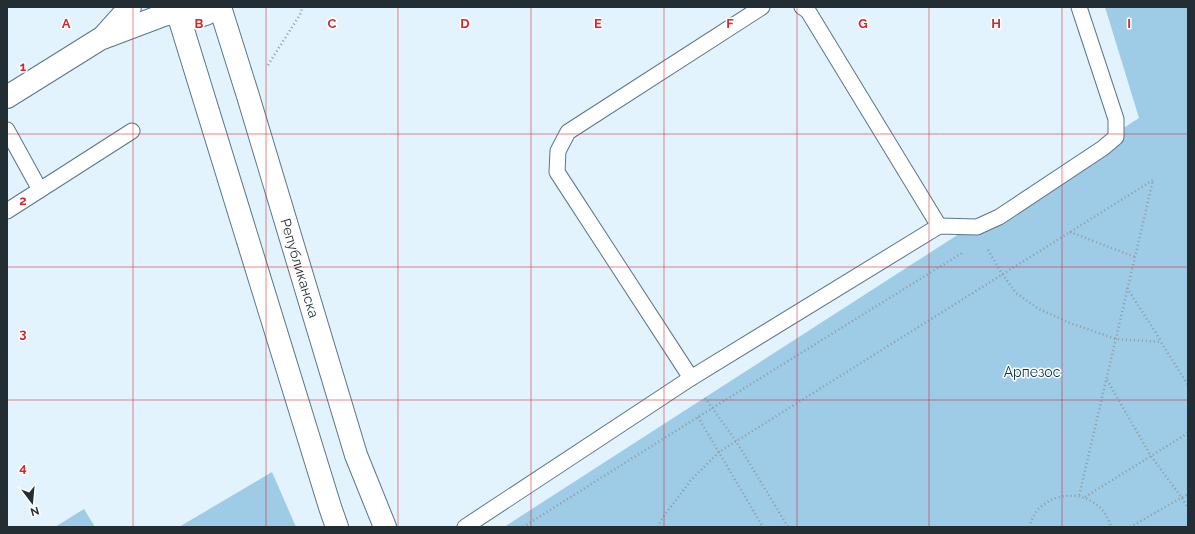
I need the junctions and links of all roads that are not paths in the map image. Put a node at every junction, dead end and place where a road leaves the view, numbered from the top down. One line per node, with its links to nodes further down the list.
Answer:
1 (130, 7): 8 (main road)
2 (217, 7): 7 (main road)
3 (220, 7): 17 (main road, Републиканска)
4 (762, 7): 15 (lane)
5 (802, 7): 14 (lane)
6 (1079, 7): 14 (lane)
7 (169, 13): 8 (main road); 16 (main road)
8 (100, 39): 9 (main road)
9 (7, 97)
10 (7, 130): 12 (lane)
11 (132, 131): 12 (lane)
12 (40, 190): 13 (lane)
13 (7, 210)
14 (939, 226): 15 (lane)
15 (691, 378): 18 (lane)
16 (337, 527)
17 (385, 527)
18 (465, 527)

